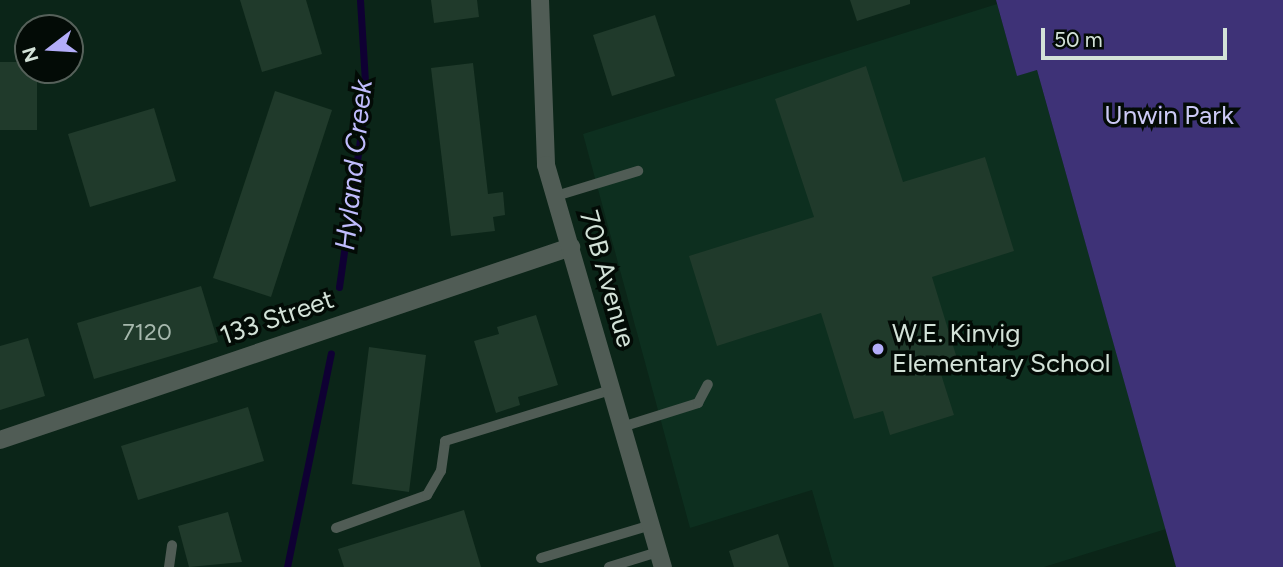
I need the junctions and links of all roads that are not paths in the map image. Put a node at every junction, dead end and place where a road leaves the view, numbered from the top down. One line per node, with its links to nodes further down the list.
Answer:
1 (540, 0): 3 (street, 70B Avenue)
2 (638, 171): 3 (lane)
3 (556, 196): 4 (street, 70B Avenue)
4 (571, 247): 6 (street, 70B Avenue); 8 (street, 133 Street)
5 (708, 384): 7 (lane)
6 (611, 390): 7 (street, 70B Avenue); 10 (lane)
7 (622, 427): 9 (street, 70B Avenue)
8 (0, 439)
9 (651, 525): 12 (lane); 13 (street, 70B Avenue)
10 (336, 528)
11 (172, 545): 14 (lane)
12 (541, 558)
13 (660, 560): 15 (lane)
14 (169, 567)
15 (609, 567)

